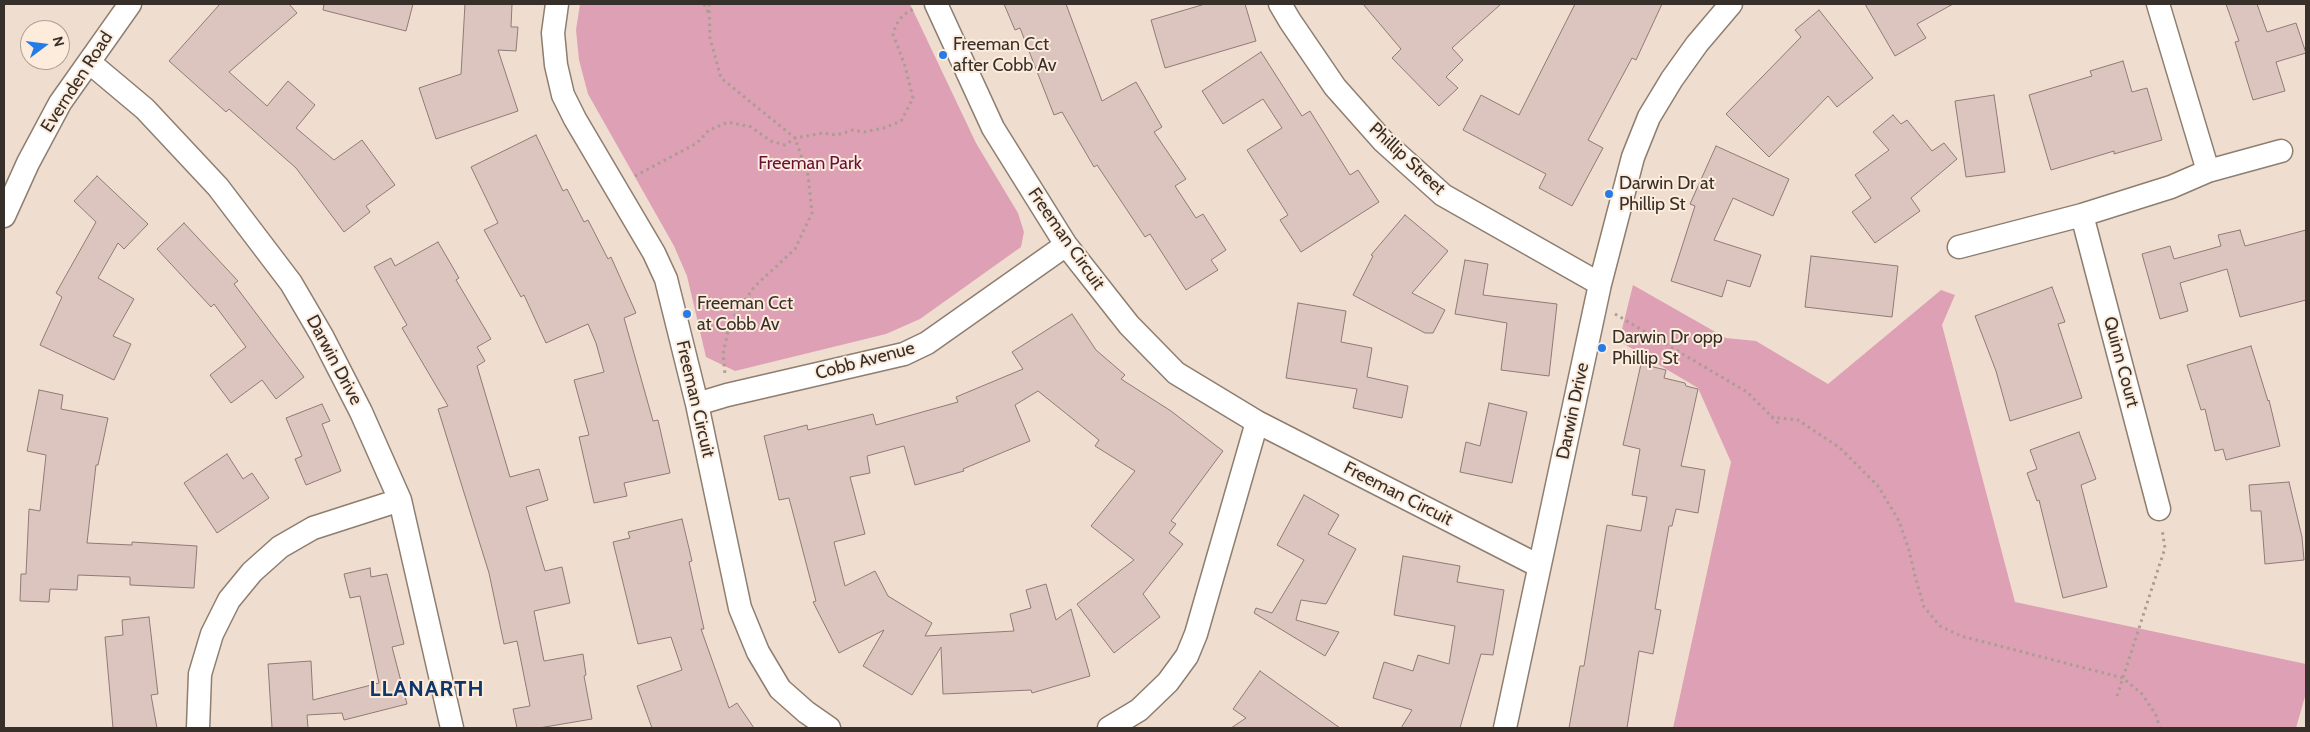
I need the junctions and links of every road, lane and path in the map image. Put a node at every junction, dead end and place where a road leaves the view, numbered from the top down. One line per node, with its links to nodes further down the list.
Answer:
1 (130, 4): 11 (street, Evernden Road)
2 (557, 4): 15 (street, Freeman Circuit)
3 (704, 4): 10 (path)
4 (709, 4): 10 (path)
5 (922, 4): 12 (path)
6 (936, 4): 18 (street, Freeman Circuit)
7 (1280, 4): 20 (street, Phillip Street)
8 (1731, 4): 20 (street, Darwin Drive)
9 (2158, 4): 14 (street)
10 (709, 14): 12 (path)
11 (88, 62): 17 (street, Evernden Road); 27 (street, Darwin Drive)
12 (795, 138): 15 (path); 22 (path)
13 (2281, 151): 14 (street)
14 (2208, 171): 16 (street)
15 (614, 187): 23 (street, Freeman Circuit)
16 (2082, 215): 19 (street); 28 (street, Quinn Court)
17 (4, 216)
18 (1066, 245): 22 (street, Cobb Avenue); 25 (street, Freeman Circuit)
19 (1959, 248)
20 (1600, 284): 21 (street, Darwin Drive)
21 (1596, 307): 24 (path); 29 (street, Darwin Drive)
22 (727, 395): 23 (street, Cobb Avenue)
23 (697, 404): 34 (street, Freeman Circuit)
24 (1771, 417): 26 (path); 30 (path)
25 (1257, 422): 29 (street, Freeman Circuit); 35 (street)
26 (1779, 424)
27 (400, 500): 32 (street); 33 (street, Darwin Drive)
28 (2160, 509): 30 (path)
29 (1539, 566): 36 (street, Darwin Drive)
30 (2123, 678): 31 (path); 37 (path)
31 (2118, 696)
32 (198, 728)
33 (452, 728)
34 (829, 728)
35 (1109, 728)
36 (1505, 728)
37 (2160, 728)

